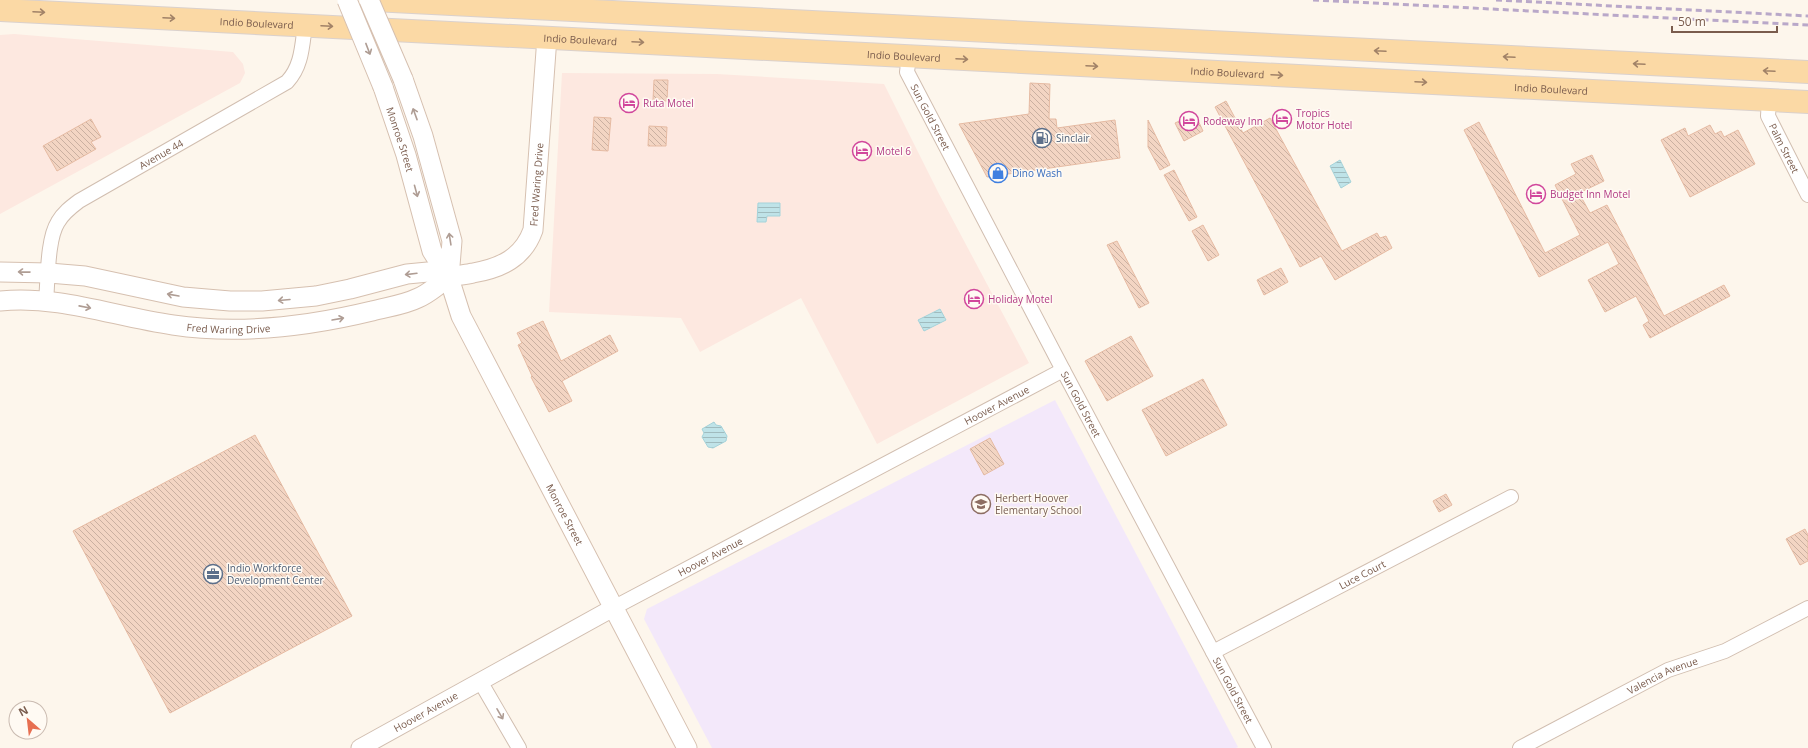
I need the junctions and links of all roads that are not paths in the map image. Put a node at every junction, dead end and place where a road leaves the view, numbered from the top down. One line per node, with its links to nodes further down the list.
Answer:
1 (347, 0): 21 (main road, Monroe Street, one-way to 21, bridge)
2 (369, 0): 21 (main road, Monroe Street, one-way to 2, bridge)
3 (373, 0): 4 (main road)
4 (508, 7): 6 (main road); 9 (main road); 11 (main road)
5 (0, 10): 8 (main road, Indio Boulevard, one-way to 8)
6 (697, 16): 7 (main road); 11 (main road)
7 (863, 24): 10 (main road); 12 (main road)
8 (305, 25): 9 (main road, Indio Boulevard, one-way to 9); 20 (street, Avenue 44)
9 (402, 30): 11 (main road, Indio Boulevard)
10 (1052, 34): 12 (main road); 13 (main road, one-way to 10)
11 (547, 37): 12 (main road, Indio Boulevard, one-way to 12); 21 (main road, Fred Waring Drive)
12 (909, 56): 16 (main road, Indio Boulevard, one-way to 16); 24 (street, Sun Gold Street)
13 (1732, 69): 14 (main road, one-way to 13); 16 (main road)
14 (1808, 72)
15 (1808, 84): 16 (main road)
16 (1769, 100): 17 (main road, Indio Boulevard); 18 (street, Palm Street)
17 (1808, 102)
18 (1808, 195)
19 (0, 272): 20 (main road, Fred Waring Drive, one-way to 19)
20 (49, 273): 21 (main road, Fred Waring Drive, one-way to 20); 23 (street, Avenue 44)
21 (449, 278): 23 (main road, Fred Waring Drive, one-way to 21); 26 (main road, Monroe Street)
22 (0, 301): 23 (main road, Fred Waring Drive)
23 (46, 301)
24 (1063, 370): 26 (street, Hoover Avenue); 28 (street, Sun Gold Street)
25 (1511, 497): 28 (street, Luce Court)
26 (613, 608): 29 (street, Hoover Avenue); 32 (main road, Monroe Street)
27 (1808, 608): 34 (street, Valencia Avenue)
28 (1213, 652): 33 (street, Sun Gold Street)
29 (480, 681): 30 (street, Hoover Avenue); 31 (street, one-way to 31)
30 (360, 748)
31 (519, 748)
32 (687, 748)
33 (1264, 748)
34 (1520, 748)

